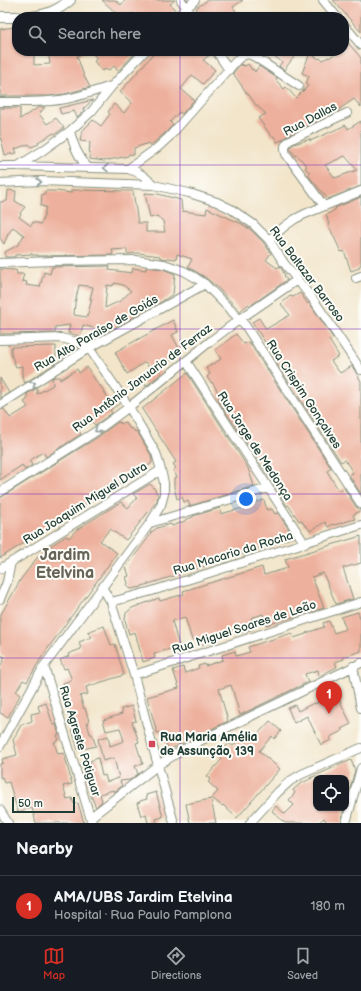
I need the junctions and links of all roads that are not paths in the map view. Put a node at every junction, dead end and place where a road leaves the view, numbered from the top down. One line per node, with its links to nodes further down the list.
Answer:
1 (70, 0): 6 (main road)
2 (181, 0): 5 (street)
3 (195, 0): 5 (street)
4 (323, 0): 9 (street)
5 (186, 8): 7 (street); 8 (street)
6 (52, 12)
7 (182, 12)
8 (189, 12)
9 (333, 12)
10 (0, 17): 11 (main road)
11 (12, 17)
12 (349, 31): 13 (street)
13 (361, 45)
14 (140, 56): 19 (street)
15 (219, 56): 18 (street)
16 (242, 56): 18 (street)
17 (254, 56): 20 (street)
18 (229, 70): 27 (street)
19 (112, 86): 21 (street); 23 (street)
20 (299, 86)
21 (0, 102)
22 (347, 113): 31 (street, Rua Dallas)
23 (70, 131): 25 (street); 26 (street)
24 (0, 166): 25 (street)
25 (18, 166): 26 (street)
26 (88, 168): 27 (street, one-way to 26)
27 (128, 169): 29 (street)
28 (0, 183): 29 (street, Rua Baltazar Barroso, one-way to 29)
29 (154, 185): 32 (street, Rua Baltazar Barroso)
30 (361, 191): 31 (street)
31 (324, 206): 32 (street)
32 (269, 240): 34 (street, Rua Baltazar Barroso)
33 (0, 263): 35 (street, Rua Crispim Gonçalves)
34 (297, 280): 36 (street, Rua Antônio Januario de Ferraz); 40 (street, Rua Baltazar Barroso)
35 (205, 284): 36 (street, Rua Crispim Gonçalves); 38 (street, Rua Alto Paraíso de Goiás)
36 (240, 319): 39 (street, Rua Antônio Januario de Ferraz); 46 (street, Rua Crispim Gonçalves)
37 (0, 340): 38 (street)
38 (89, 348): 41 (street, Rua Alto Paraíso de Goiás, one-way to 38); 42 (street)
39 (186, 361): 42 (street, Rua Antônio Januario de Ferraz); 44 (street, Rua Jorge de Medonça)
40 (361, 370)
41 (0, 405)
42 (129, 407): 43 (street); 45 (street, Rua Antônio Januario de Ferraz, one-way to 45)
43 (161, 470): 47 (street); 50 (street, Rua Joaquim Miguel Dutra)
44 (268, 488): 47 (street); 49 (street, Rua Jorge de Medonça)
45 (0, 492)
46 (361, 504)
47 (150, 523): 52 (street)
48 (361, 525): 49 (street, Rua Macario da Rocha)
49 (304, 544): 54 (street, Rua Macario da Rocha)
50 (11, 562): 51 (street, Rua Joaquim Miguel Dutra); 53 (street)
51 (0, 569)
52 (102, 587): 54 (street); 57 (street)
53 (0, 599)
54 (111, 602): 59 (street)
55 (361, 602): 59 (street, Rua Miguel Soares de Leão)
56 (361, 663): 58 (street)
57 (44, 666): 61 (street); 66 (street, Rua Agreste Potiguar)
58 (353, 666): 60 (street); 63 (street)
59 (134, 675): 63 (street)
60 (361, 708)
61 (0, 746)
62 (361, 748): 69 (street)
63 (158, 765): 66 (street); 68 (street)
64 (361, 768): 70 (street)
65 (0, 810): 67 (street)
66 (91, 820)
67 (8, 823)
68 (174, 823)
69 (250, 823)
70 (346, 823)

